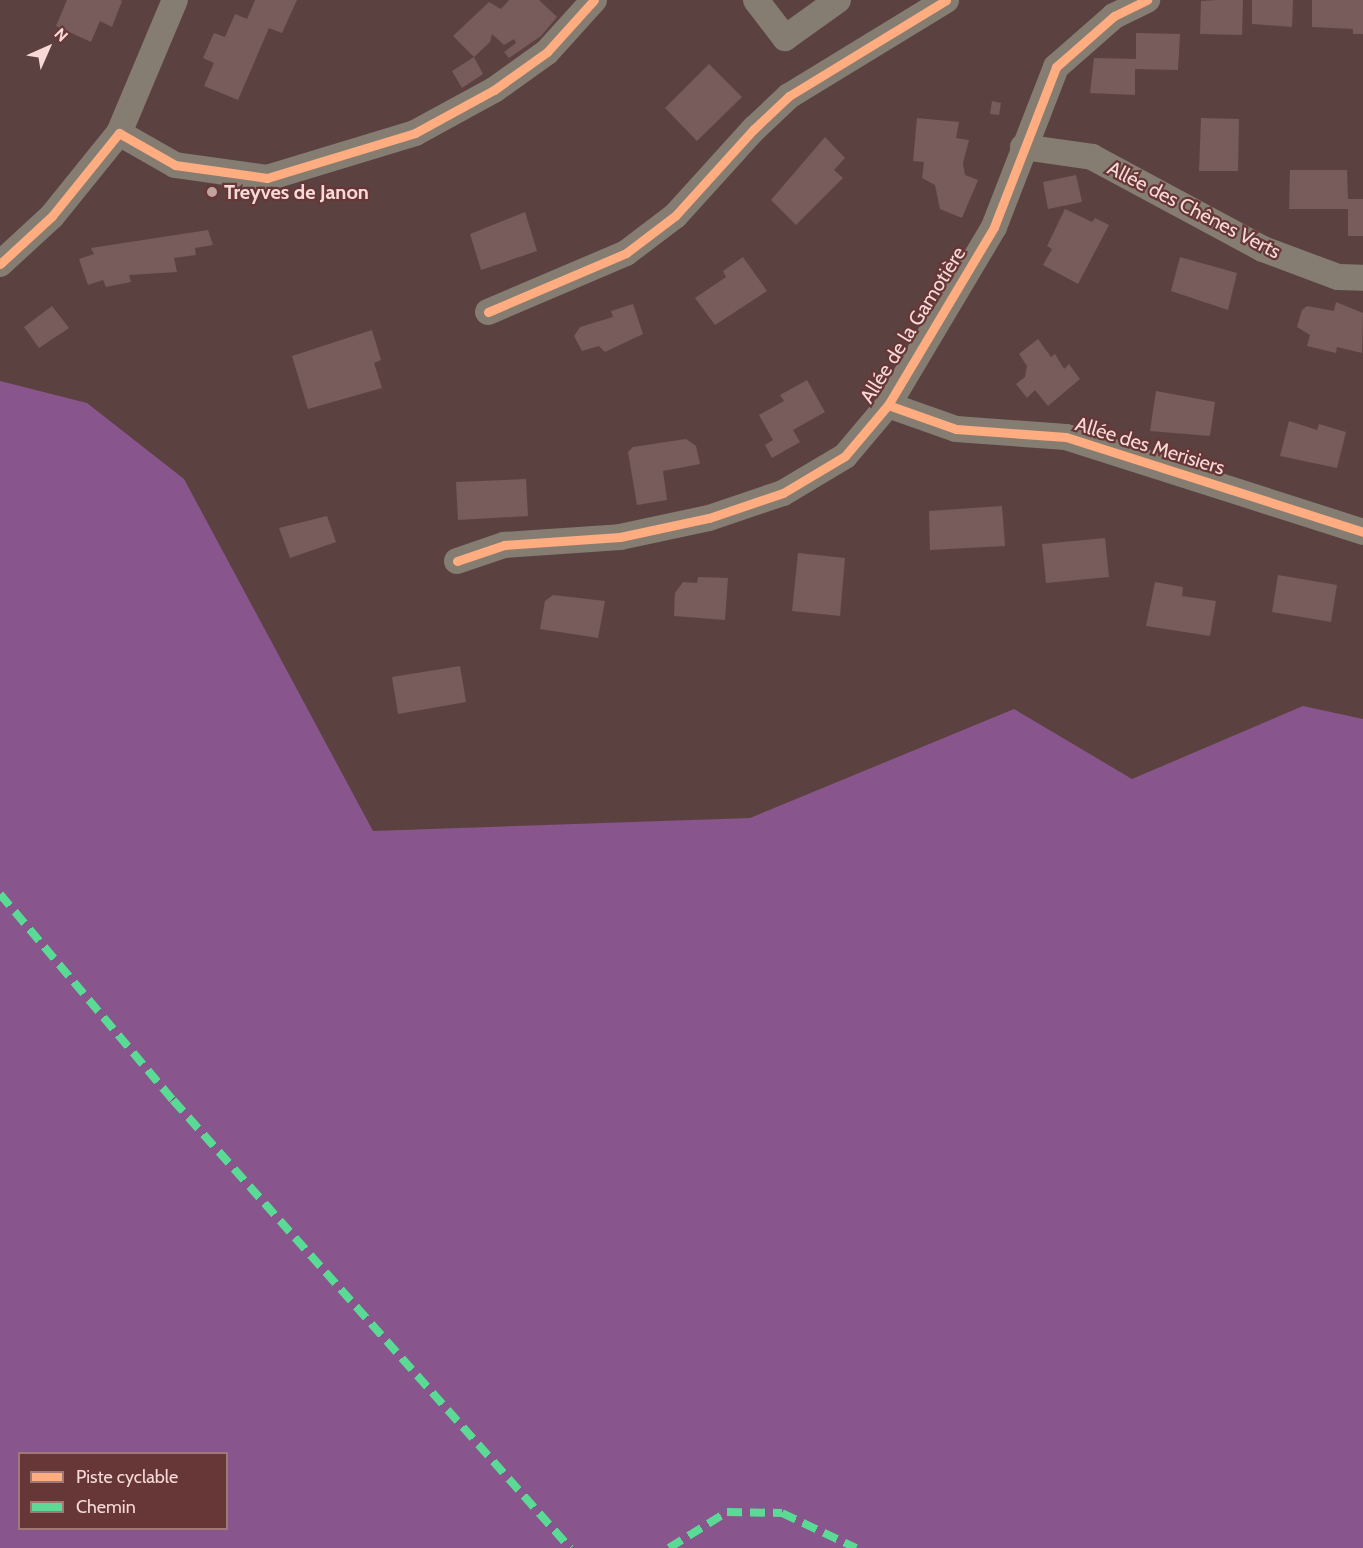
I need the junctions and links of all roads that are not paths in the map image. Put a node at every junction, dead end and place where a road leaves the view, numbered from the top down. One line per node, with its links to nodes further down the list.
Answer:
1 (176, 0): 7 (street)
2 (594, 0): 7 (street)
3 (756, 0): 4 (street)
4 (838, 0)
5 (946, 0): 11 (street)
6 (1147, 0): 8 (street, Allée de la Gamotière)
7 (119, 133): 9 (street)
8 (1023, 147): 10 (street, Allée des Chênes Verts); 12 (street, Allée de la Gamotière)
9 (0, 264)
10 (1363, 278)
11 (488, 312)
12 (888, 405): 13 (street, Allée des Merisiers); 14 (street, Allée de la Gamotière)
13 (1363, 532)
14 (457, 561)

